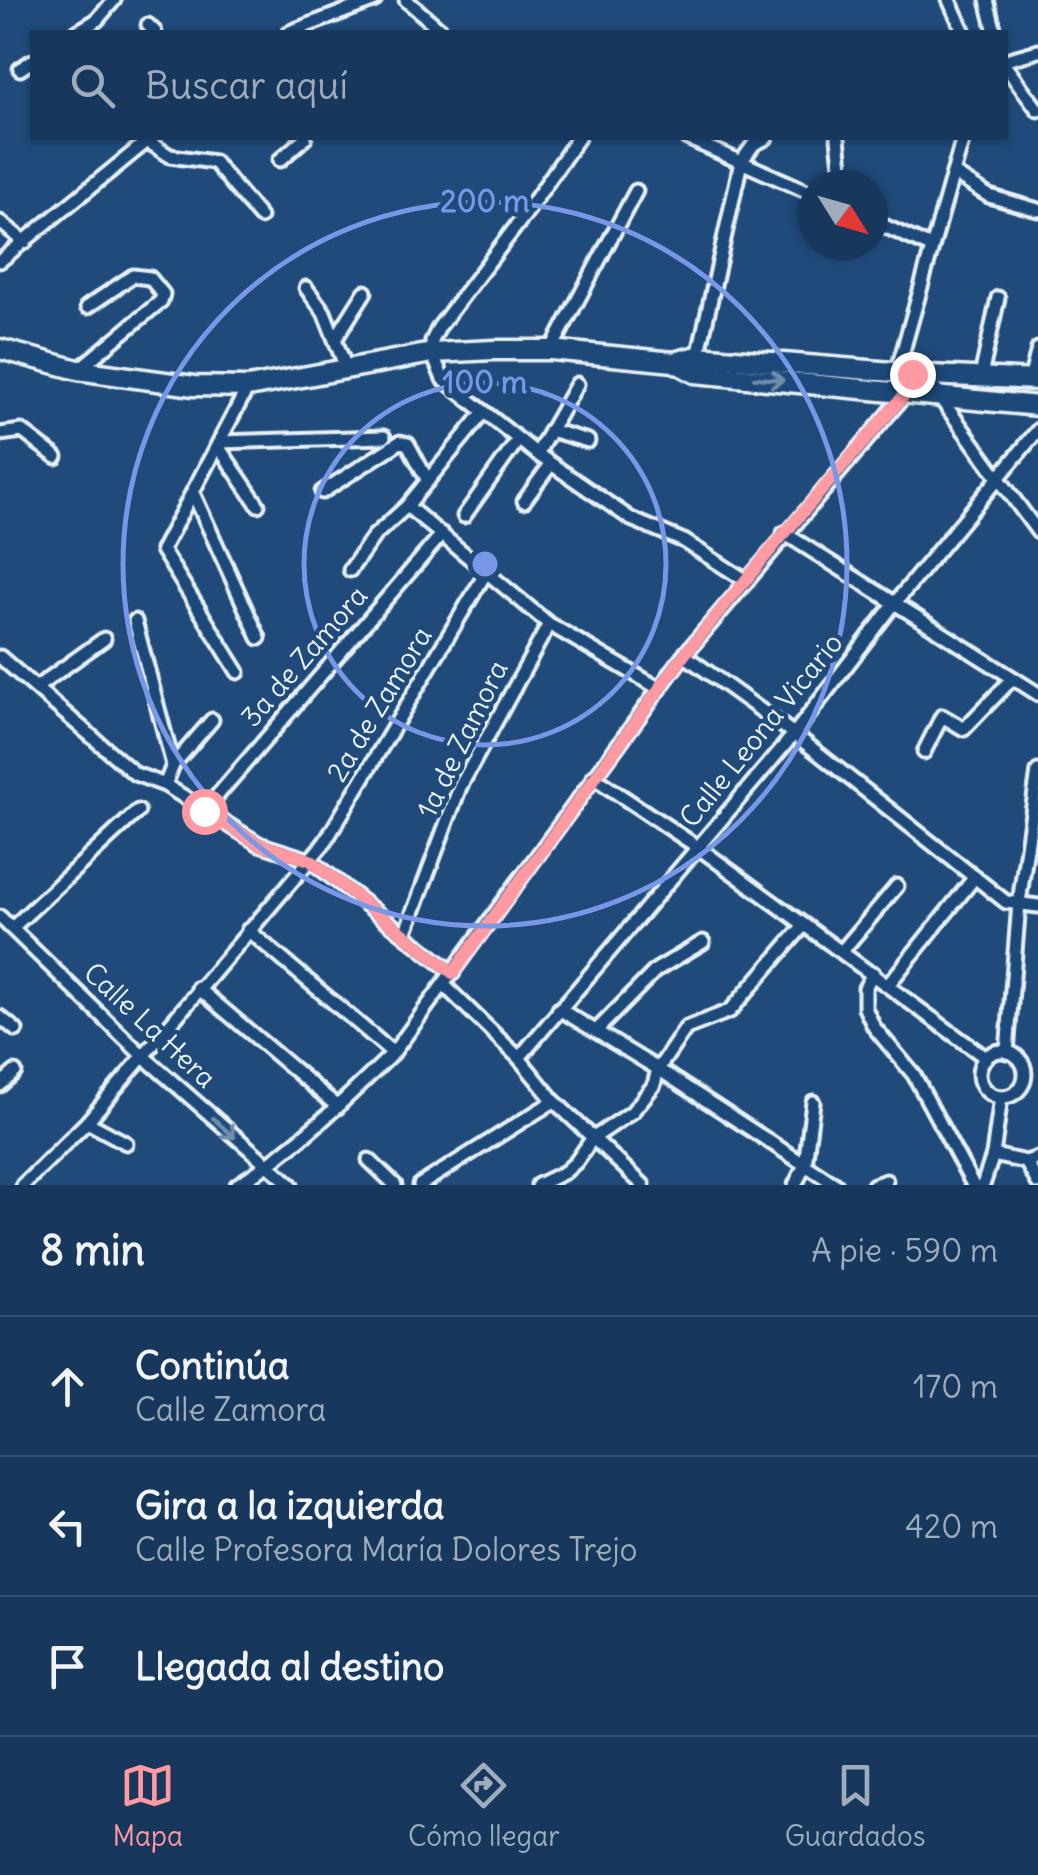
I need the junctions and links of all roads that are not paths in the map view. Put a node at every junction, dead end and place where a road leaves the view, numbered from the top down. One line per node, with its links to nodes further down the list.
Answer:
1 (114, 0): 6 (street)
2 (376, 0): 9 (street)
3 (406, 0): 10 (street)
4 (949, 0): 11 (street)
5 (987, 0): 12 (street)
6 (97, 20): 7 (street); 8 (street)
7 (80, 30)
8 (104, 30)
9 (295, 30)
10 (441, 30)
11 (963, 30)
12 (994, 30)
13 (1038, 51): 15 (street)
14 (30, 62): 17 (street)
15 (1008, 62)
16 (1008, 66): 18 (street)
17 (20, 69)
18 (1038, 110)
19 (148, 140): 37 (street)
20 (150, 140): 34 (street)
21 (302, 140): 27 (street)
22 (577, 140): 48 (street)
23 (692, 140): 28 (street)
24 (762, 140): 28 (street)
25 (838, 140): 29 (street)
26 (962, 140): 30 (street)
27 (280, 160)
28 (741, 162): 31 (street); 49 (street)
29 (841, 170)
30 (953, 173): 33 (street); 38 (street)
31 (798, 187)
32 (636, 191): 47 (street)
33 (1038, 210)
34 (260, 217)
35 (0, 222): 37 (street)
36 (888, 228): 38 (street)
37 (25, 242): 39 (street)
38 (931, 247): 53 (street)
39 (0, 261)
40 (306, 288): 44 (street)
41 (365, 292): 44 (street)
42 (998, 298): 52 (street)
43 (87, 307): 51 (street)
44 (336, 338): 50 (street)
45 (1038, 349): 54 (street)
46 (0, 350): 51 (street)
47 (552, 350): 48 (street); 49 (street)
48 (432, 353): 50 (street); 59 (street)
49 (696, 364): 53 (street)
50 (346, 368): 56 (street)
51 (78, 370): 56 (street)
52 (981, 376): 53 (street); 54 (street)
53 (912, 378): 57 (street); 80 (street)
54 (1034, 380)
55 (577, 384): 60 (street)
56 (248, 387): 66 (street)
57 (938, 395): 58 (street); 70 (street)
58 (1038, 406)
59 (484, 412): 64 (street); 71 (street)
60 (550, 430): 65 (street); 67 (street)
61 (1038, 430): 70 (street, Calle Leona Vicario)
62 (0, 434): 68 (street)
63 (384, 437): 66 (street)
64 (518, 440): 67 (street); 77 (street)
65 (588, 440)
66 (219, 444): 73 (street); 75 (street)
67 (537, 454): 69 (street)
68 (56, 457)
69 (551, 464): 74 (street); 83 (street)
70 (998, 478): 78 (street); 84 (street, Calle Leona Vicario)
71 (428, 481): 72 (street); 76 (street)
72 (322, 492)
73 (192, 493): 87 (street); 91 (street)
74 (524, 501)
75 (258, 505)
76 (407, 506): 79 (street); 81 (street)
77 (464, 516)
78 (1038, 532)
79 (442, 534): 82 (street); 104 (street, 3a de Zamora)
80 (784, 534): 83 (street); 84 (street)
81 (350, 570)
82 (488, 572): 86 (street); 106 (street, 2a de Zamora)
83 (745, 580): 89 (street)
84 (894, 604): 92 (street); 97 (street, Calle Leona Vicario)
85 (134, 622): 99 (street)
86 (549, 624): 94 (street); 115 (street, 1a de Zamora)
87 (259, 638)
88 (104, 640): 93 (street)
89 (684, 655): 94 (street); 97 (street)
90 (0, 657): 93 (street)
91 (238, 672)
92 (1013, 678): 95 (street); 98 (street)
93 (37, 687): 102 (street)
94 (660, 689): 101 (street)
95 (1038, 694)
96 (212, 720): 99 (street)
97 (794, 734): 105 (street, Calle Leona Vicario); 107 (street)
98 (924, 752)
99 (173, 765): 102 (street)
100 (1038, 771): 109 (street)
101 (593, 777): 105 (street); 118 (street)
102 (164, 784): 104 (street)
103 (138, 810): 113 (street)
104 (204, 811): 106 (street)
105 (699, 848): 112 (street); 123 (street, Calle Leona Vicario)
106 (310, 860): 114 (street, 2a de Zamora); 115 (street)
107 (975, 877): 109 (street); 120 (street)
108 (897, 886): 117 (street)
109 (1019, 903): 110 (street); 127 (street)
110 (1038, 906)
111 (0, 917): 113 (street, Calle La Hera)
112 (804, 925): 117 (street); 132 (street)
113 (12, 928): 129 (street, Calle La Hera)
114 (248, 930): 122 (street, 2a de Zamora); 128 (street)
115 (405, 934): 118 (street)
116 (704, 942): 126 (street)
117 (842, 951): 119 (street)
118 (453, 973): 121 (street)
119 (873, 973): 120 (street); 158 (street)
120 (888, 985): 131 (street)
121 (445, 986): 128 (street); 130 (street)
122 (198, 988): 129 (street, 2a de Zamora); 139 (street)
123 (559, 1010): 126 (street); 130 (street, Calle Leona Vicario)
124 (0, 1017): 125 (street)
125 (16, 1030)
126 (596, 1030): 132 (street)
127 (1007, 1052): 131 (street); 134 (street)
128 (393, 1053): 139 (street)
129 (143, 1056): 140 (street, 2a de Zamora); 147 (street, Calle La Hera, one-way to 147)
130 (518, 1058): 137 (street)
131 (986, 1058): 136 (street)
132 (658, 1068): 141 (street); 146 (street)
133 (14, 1072): 135 (street)
134 (1032, 1074): 136 (street)
135 (0, 1085)
136 (1000, 1097): 143 (street)
137 (554, 1102): 141 (street); 153 (street)
138 (813, 1102): 146 (street)
139 (338, 1107): 147 (street)
140 (87, 1122): 142 (street); 149 (street, 2a de Zamora)
141 (592, 1139): 154 (street); 155 (street)
142 (126, 1142)
143 (993, 1154): 145 (street); 159 (street)
144 (369, 1160): 152 (street)
145 (1032, 1160): 148 (street)
146 (804, 1165): 156 (street); 157 (street)
147 (268, 1166): 150 (street); 151 (street, Calle La Hera)
148 (1038, 1182)
149 (24, 1185)
150 (237, 1185)
151 (291, 1185)
152 (396, 1185)
153 (420, 1185)
154 (538, 1185)
155 (643, 1185)
156 (795, 1185)
157 (836, 1185)
158 (972, 1185)
159 (984, 1185)

